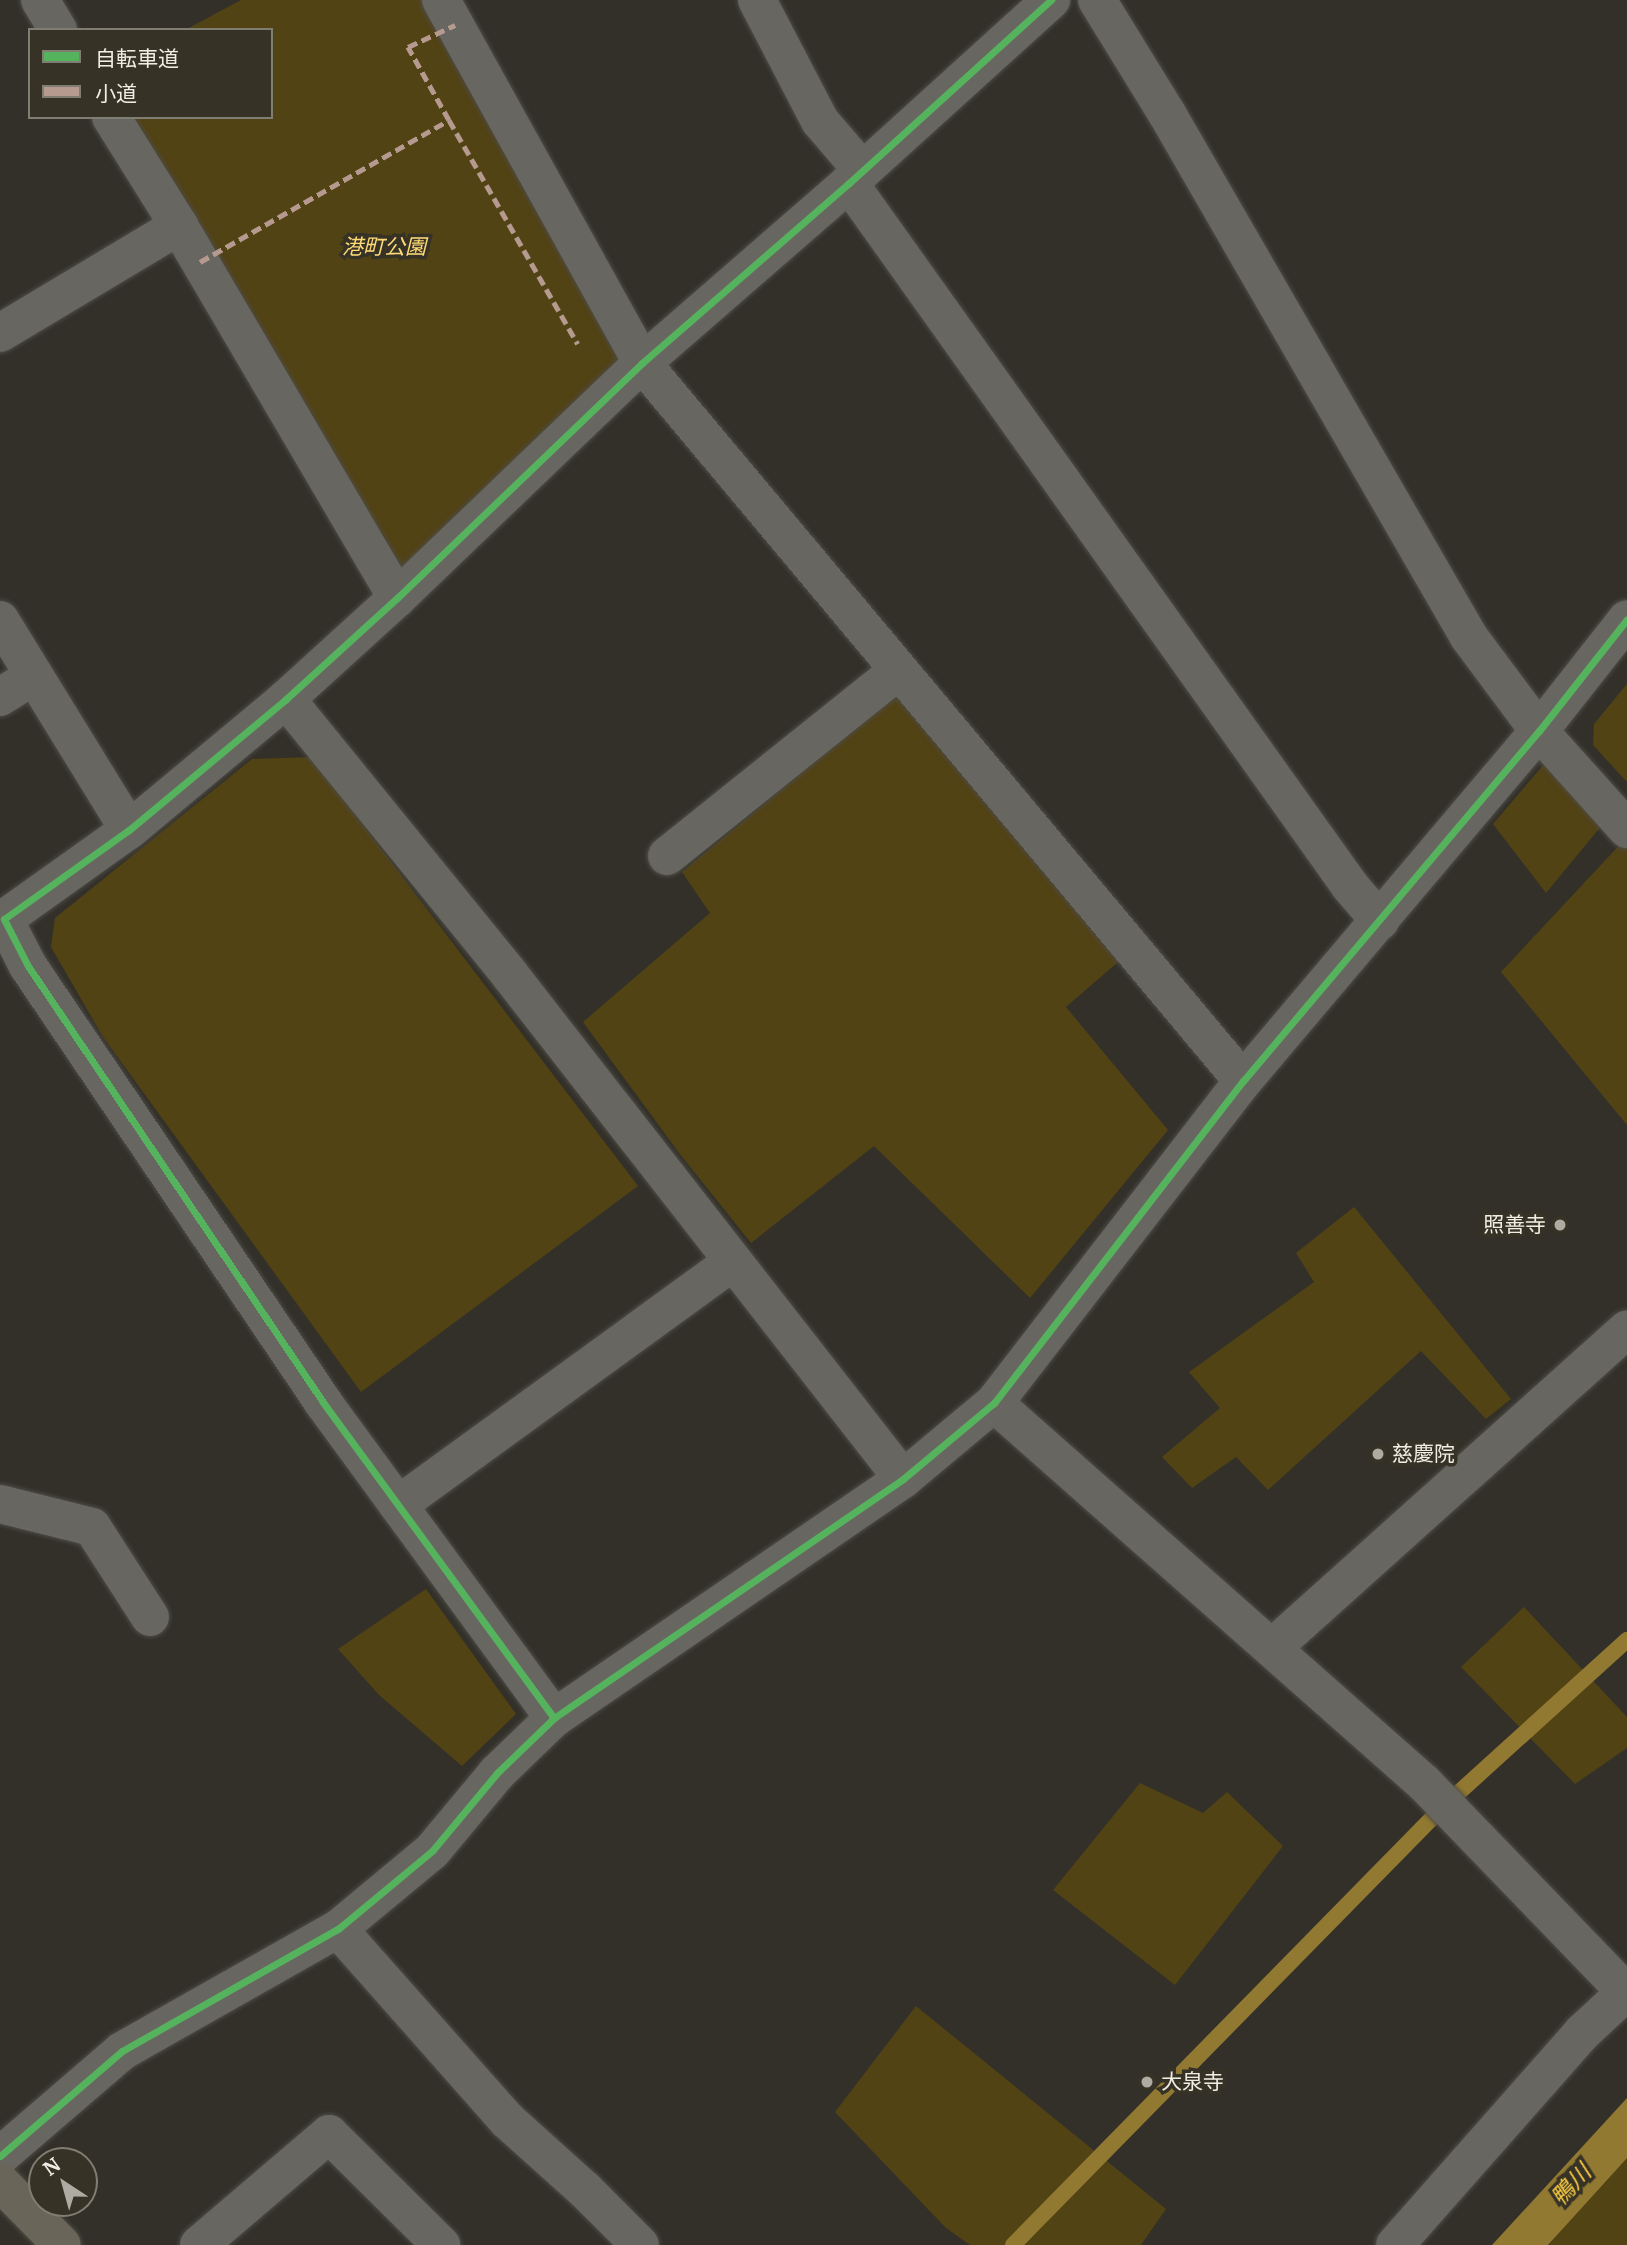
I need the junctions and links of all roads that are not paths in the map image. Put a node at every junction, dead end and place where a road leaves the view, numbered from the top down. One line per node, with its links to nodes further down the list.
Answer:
1 (40, 0): 6 (street)
2 (441, 0): 11 (street)
3 (757, 0): 8 (street)
4 (1051, 0): 8 (street)
5 (1097, 0): 19 (street)
6 (57, 28)
7 (112, 119): 9 (street)
8 (856, 177): 11 (street); 24 (street)
9 (179, 226): 10 (street); 12 (street)
10 (0, 334)
11 (642, 363): 12 (street); 15 (street)
12 (397, 598): 18 (street)
13 (1627, 619): 19 (street)
14 (0, 621): 16 (street)
15 (899, 670): 22 (street); 25 (street)
16 (34, 676): 17 (street); 21 (street)
17 (0, 697)
18 (286, 699): 21 (street); 26 (street)
19 (1539, 731): 20 (street); 24 (street)
20 (1627, 829)
21 (129, 830): 23 (street)
22 (667, 856)
23 (2, 920): 31 (street)
24 (1380, 920): 25 (street)
25 (1243, 1081): 28 (street)
26 (733, 1262): 29 (street); 31 (street)
27 (1627, 1330): 33 (street)
28 (994, 1403): 29 (street); 33 (street)
29 (903, 1479): 34 (street)
30 (0, 1504): 32 (street)
31 (398, 1505): 34 (street)
32 (150, 1617)
33 (1272, 1648): 36 (street)
34 (554, 1718): 35 (street)
35 (338, 1929): 37 (street); 42 (street)
36 (1627, 1992): 43 (street)
37 (0, 2156)
38 (0, 2182): 39 (main road)
39 (62, 2245)
40 (199, 2245): 41 (street)
41 (440, 2245)
42 (640, 2245)
43 (1395, 2245)

